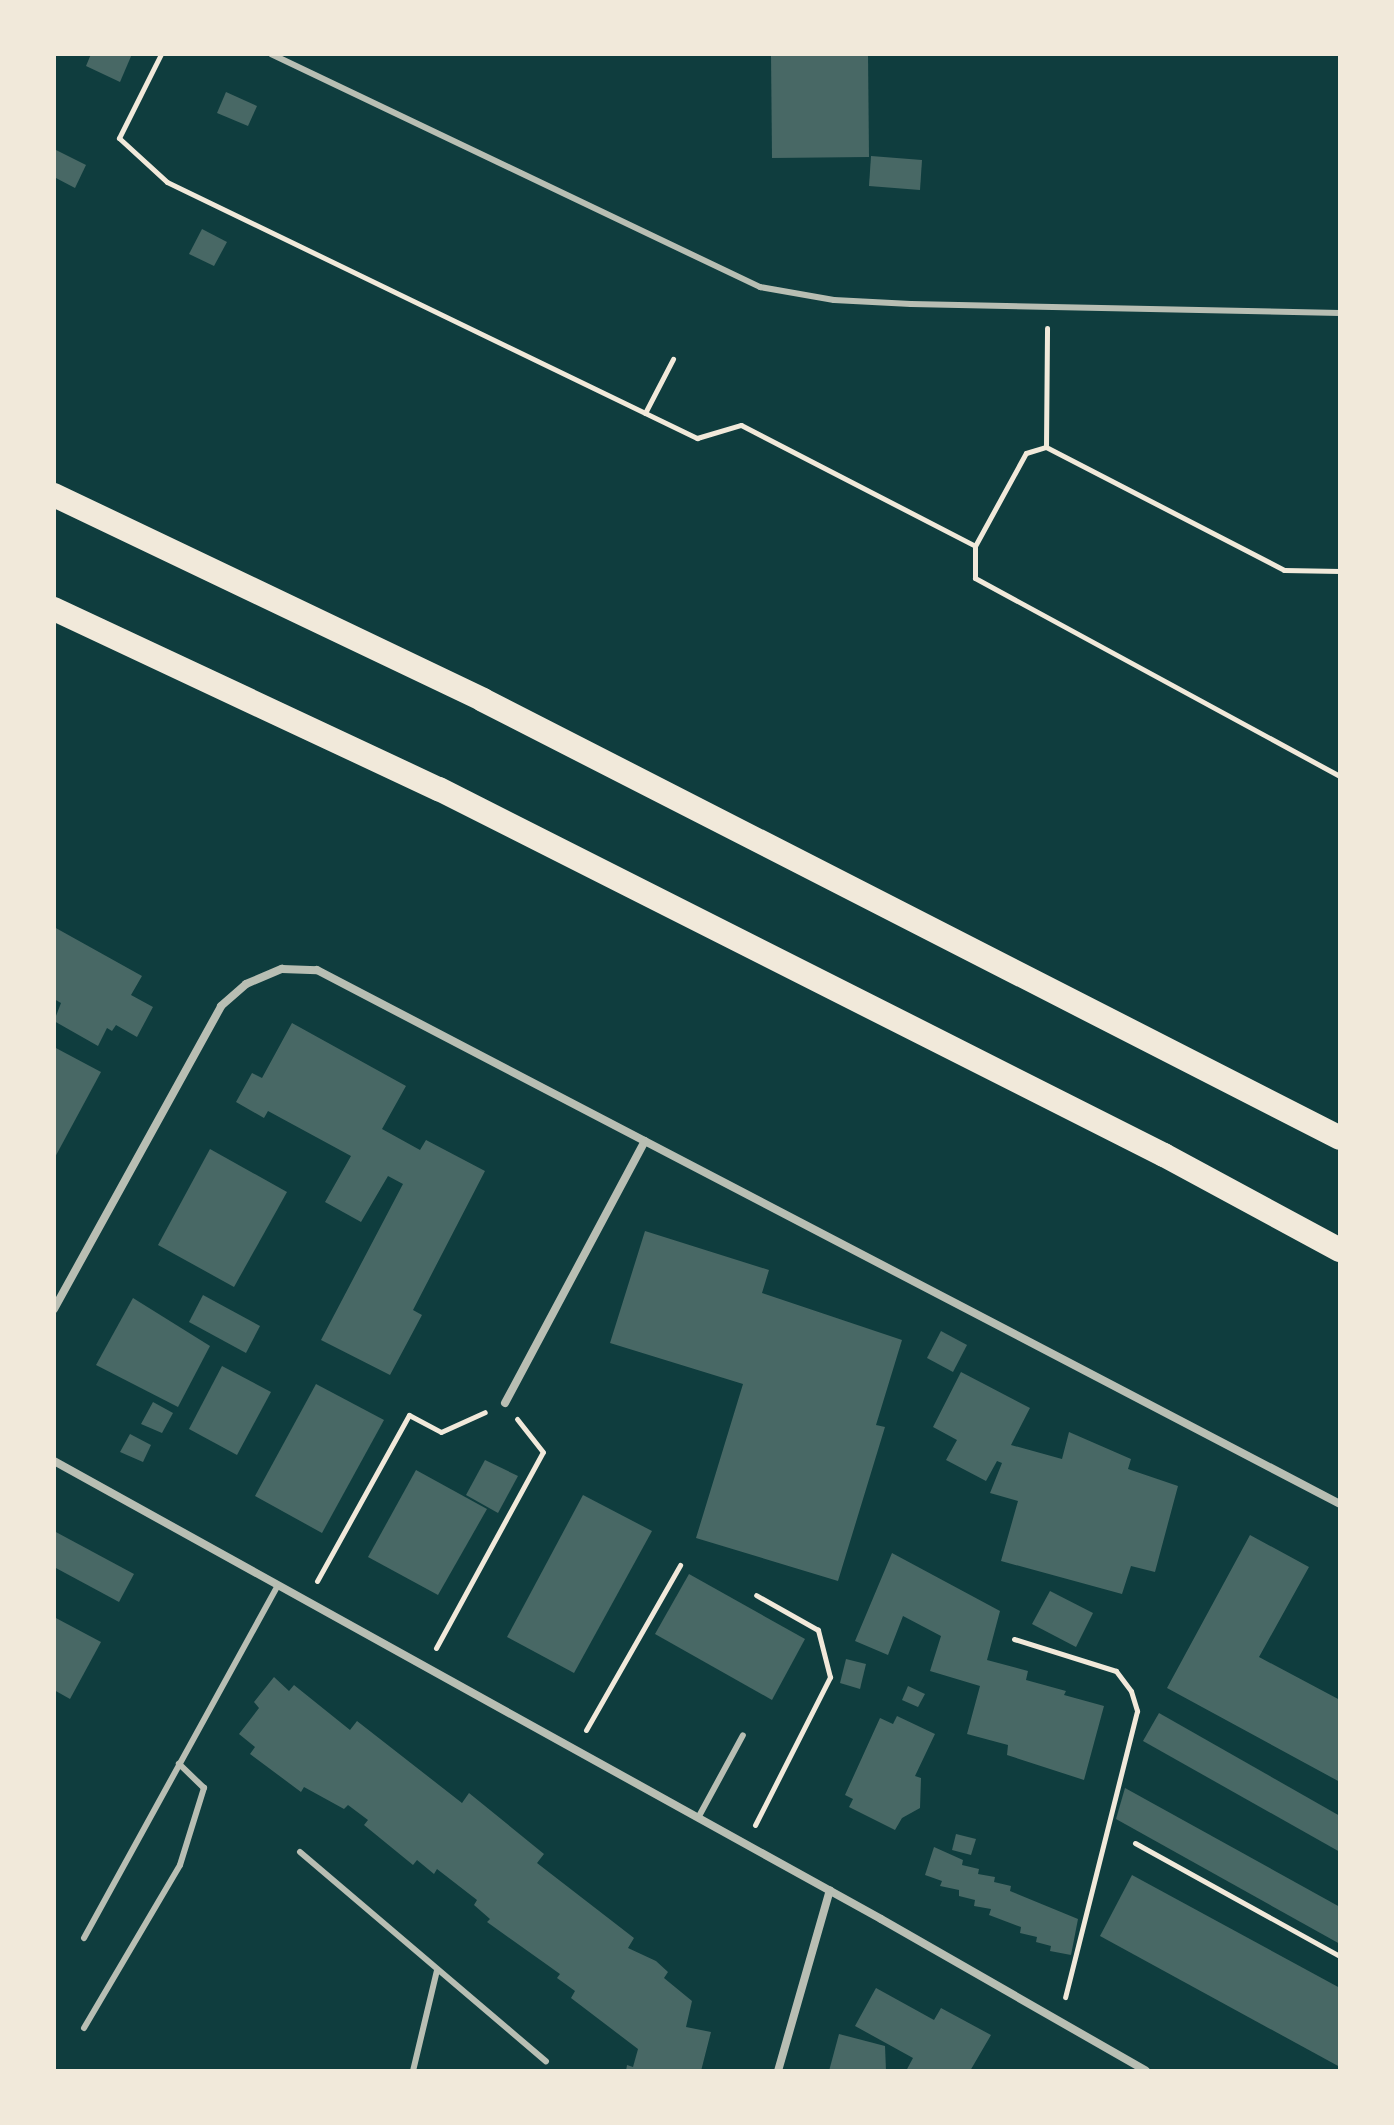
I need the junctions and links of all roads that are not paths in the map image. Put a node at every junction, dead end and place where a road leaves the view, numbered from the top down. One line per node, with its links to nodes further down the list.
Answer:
1 (271, 54): 2 (lane)
2 (1340, 313)
3 (54, 495): 5 (highway)
4 (54, 609): 7 (highway)
5 (1340, 1138)
6 (645, 1141): 8 (street); 9 (street); 11 (street)
7 (1340, 1250)
8 (54, 1309)
9 (505, 1403)
10 (54, 1461): 12 (street)
11 (1340, 1504)
12 (278, 1585): 14 (lane); 15 (street)
13 (743, 1735): 15 (lane)
14 (179, 1764): 18 (lane); 20 (lane)
15 (698, 1818): 17 (street)
16 (300, 1852): 19 (lane)
17 (830, 1890): 23 (street); 24 (street)
18 (84, 1938)
19 (437, 1970): 21 (lane); 22 (lane)
20 (84, 2028)
21 (546, 2061)
22 (413, 2071)
23 (778, 2071)
24 (1146, 2071)

